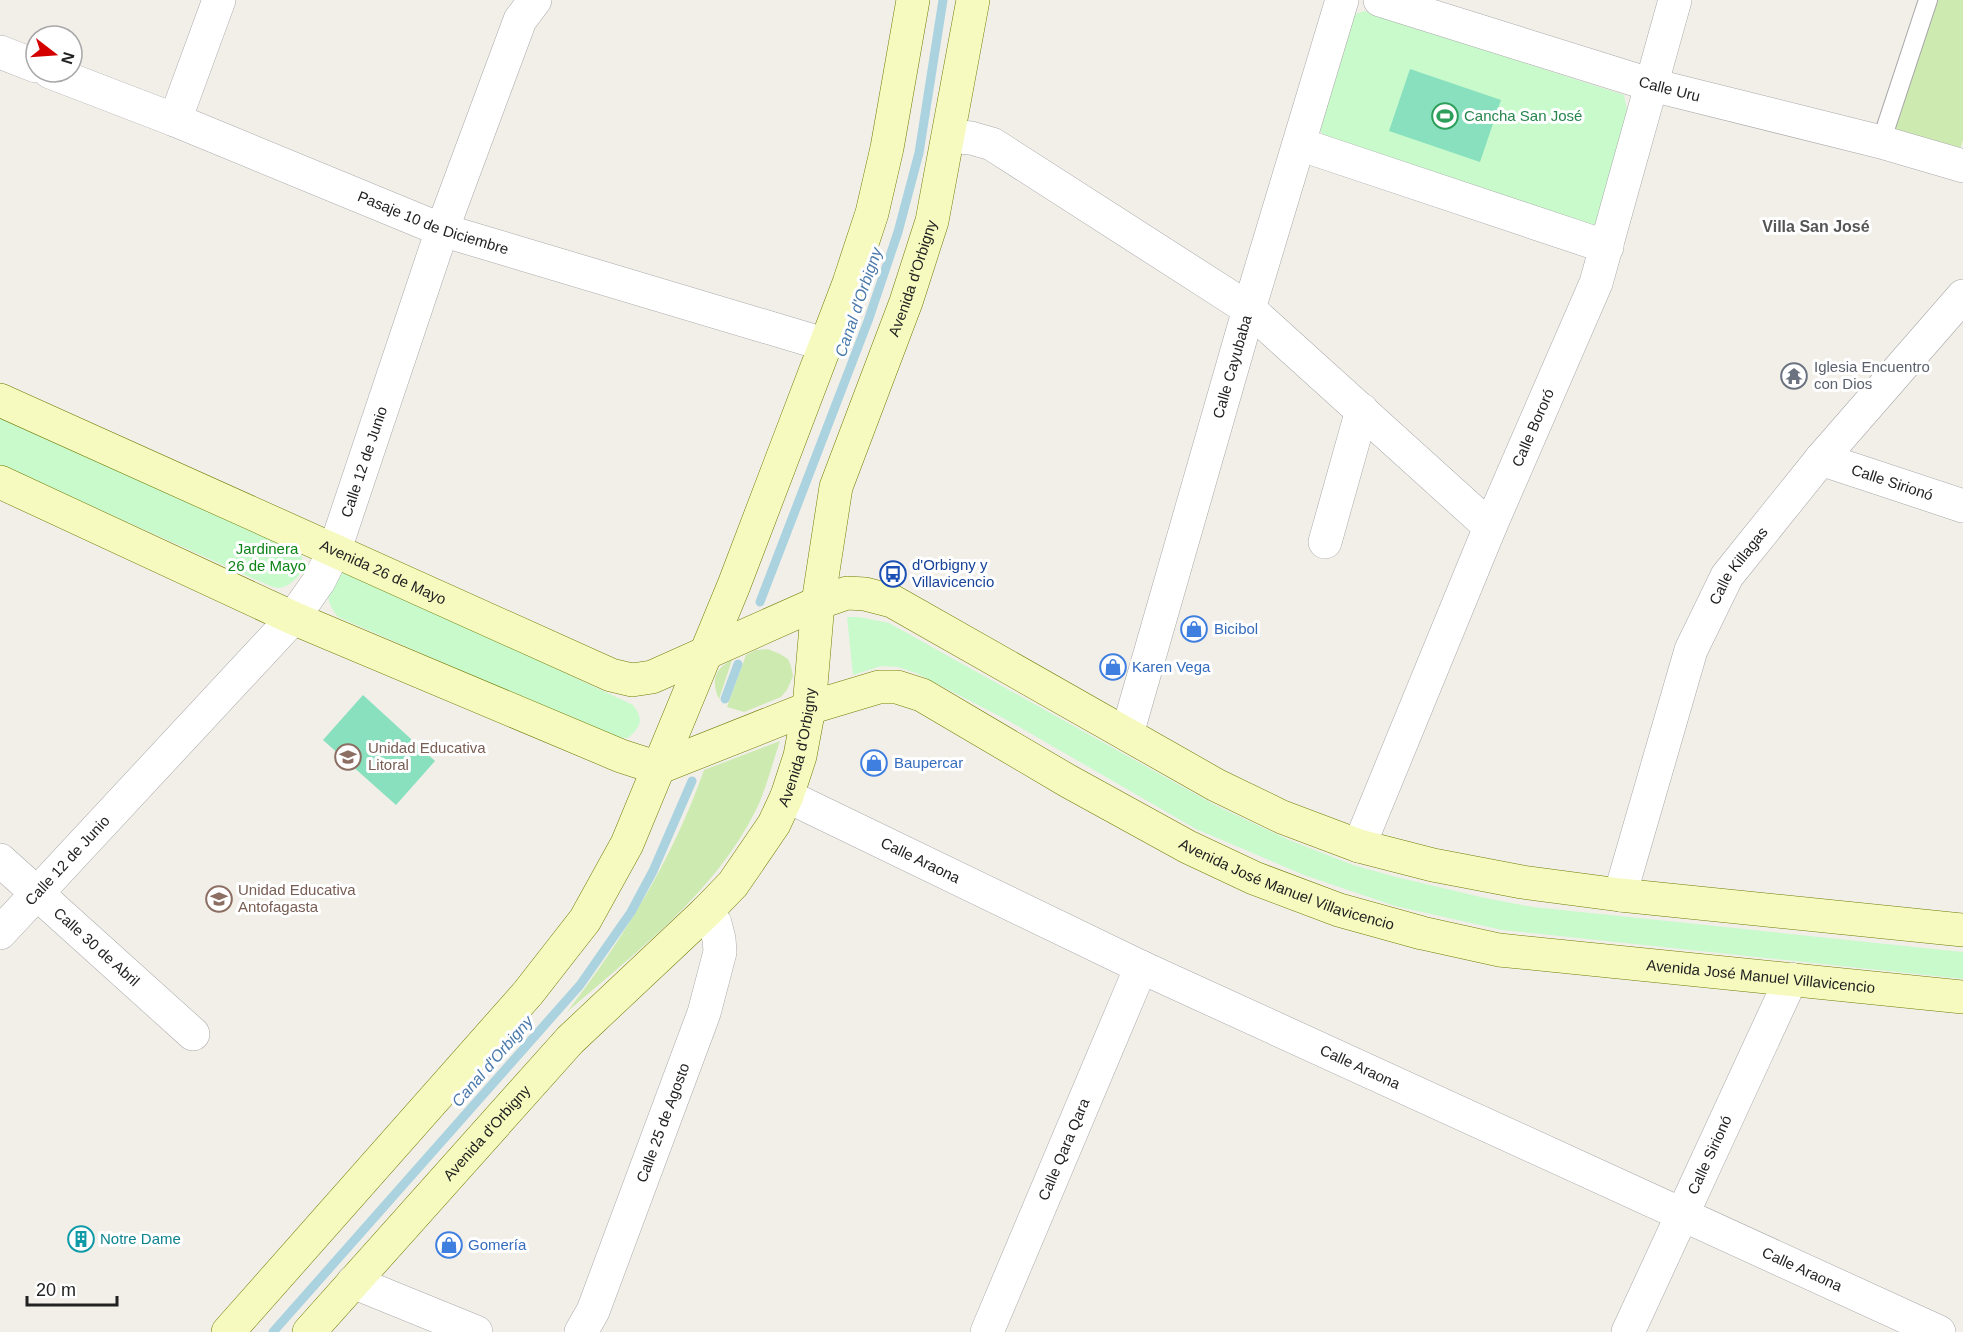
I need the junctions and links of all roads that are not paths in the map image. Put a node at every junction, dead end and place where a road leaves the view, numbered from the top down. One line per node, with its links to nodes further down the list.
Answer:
1 (219, 0): 13 (street)
2 (535, 0): 18 (street, Calle 12 de Junio)
3 (913, 0): 22 (main road)
4 (973, 0): 14 (main road, Avenida d'Orbigny)
5 (1342, 0): 16 (street, Calle Cayubaba)
6 (1380, 0): 12 (street, Calle Uru)
7 (1675, 0): 12 (street, Calle Bororó)
8 (1928, 0): 15 (lane)
9 (0, 52): 10 (street)
10 (24, 61)
11 (81, 84): 13 (street, Pasaje 10 de Diciembre)
12 (1652, 85): 15 (street, Calle Uru); 19 (street, Calle Bororó)
13 (175, 120): 18 (street, Pasaje 10 de Diciembre)
14 (949, 136): 21 (street); 31 (main road, Avenida d'Orbigny)
15 (1881, 142): 17 (street, Calle Uru)
16 (1299, 144): 19 (street); 21 (street, Calle Cayubaba)
17 (1963, 166)
18 (442, 230): 22 (street, Pasaje 10 de Diciembre); 30 (street, Calle 12 de Junio)
19 (1607, 247): 28 (street, Calle Bororó)
20 (1963, 296): 25 (street, Calle Killagas)
21 (1249, 309): 24 (street); 35 (street, Calle Cayubaba)
22 (827, 345): 33 (main road)
23 (0, 400): 30 (main road, Avenida 26 de Mayo)
24 (1362, 410): 28 (street); 29 (street)
25 (1821, 459): 27 (street, Calle Sirionó); 41 (street, Calle Killagas)
26 (0, 482): 32 (main road)
27 (1963, 506)
28 (1490, 527): 38 (street, Calle Bororó)
29 (1325, 542)
30 (335, 549): 32 (street, Calle 12 de Junio); 33 (main road, Avenida 26 de Mayo)
31 (818, 603): 33 (main road); 34 (main road, Avenida d'Orbigny); 35 (main road)
32 (293, 618): 36 (main road); 40 (street, Calle 12 de Junio)
33 (705, 655): 36 (main road)
34 (809, 708): 36 (main road, Avenida José Manuel Villavicencio); 37 (main road, Avenida d'Orbigny); 46 (main road, Avenida José Manuel Villavicencio)
35 (1127, 734): 38 (main road)
36 (658, 768): 51 (main road)
37 (787, 796): 42 (main road, Avenida d'Orbigny); 45 (street, Calle Araona)
38 (1359, 846): 41 (main road)
39 (0, 860): 40 (street, Calle 30 de Abril)
40 (36, 894): 44 (street, Calle 12 de Junio); 48 (street, Calle 30 de Abril)
41 (1620, 895): 43 (main road)
42 (706, 912): 50 (main road, Avenida d'Orbigny); 54 (street, Calle 25 de Agosto)
43 (1963, 930)
44 (0, 933)
45 (1141, 966): 49 (street, Calle Araona); 55 (street, Calle Qara Qara)
46 (1791, 978): 47 (main road, Avenida José Manuel Villavicencio); 49 (street, Calle Sirionó)
47 (1963, 997)
48 (193, 1034)
49 (1683, 1214): 56 (street, Calle Sirionó); 57 (street, Calle Araona)
50 (353, 1282): 52 (main road, Avenida d'Orbigny); 53 (street)
51 (228, 1332)
52 (309, 1332)
53 (476, 1332)
54 (581, 1332)
55 (987, 1332)
56 (1628, 1332)
57 (1939, 1332)

